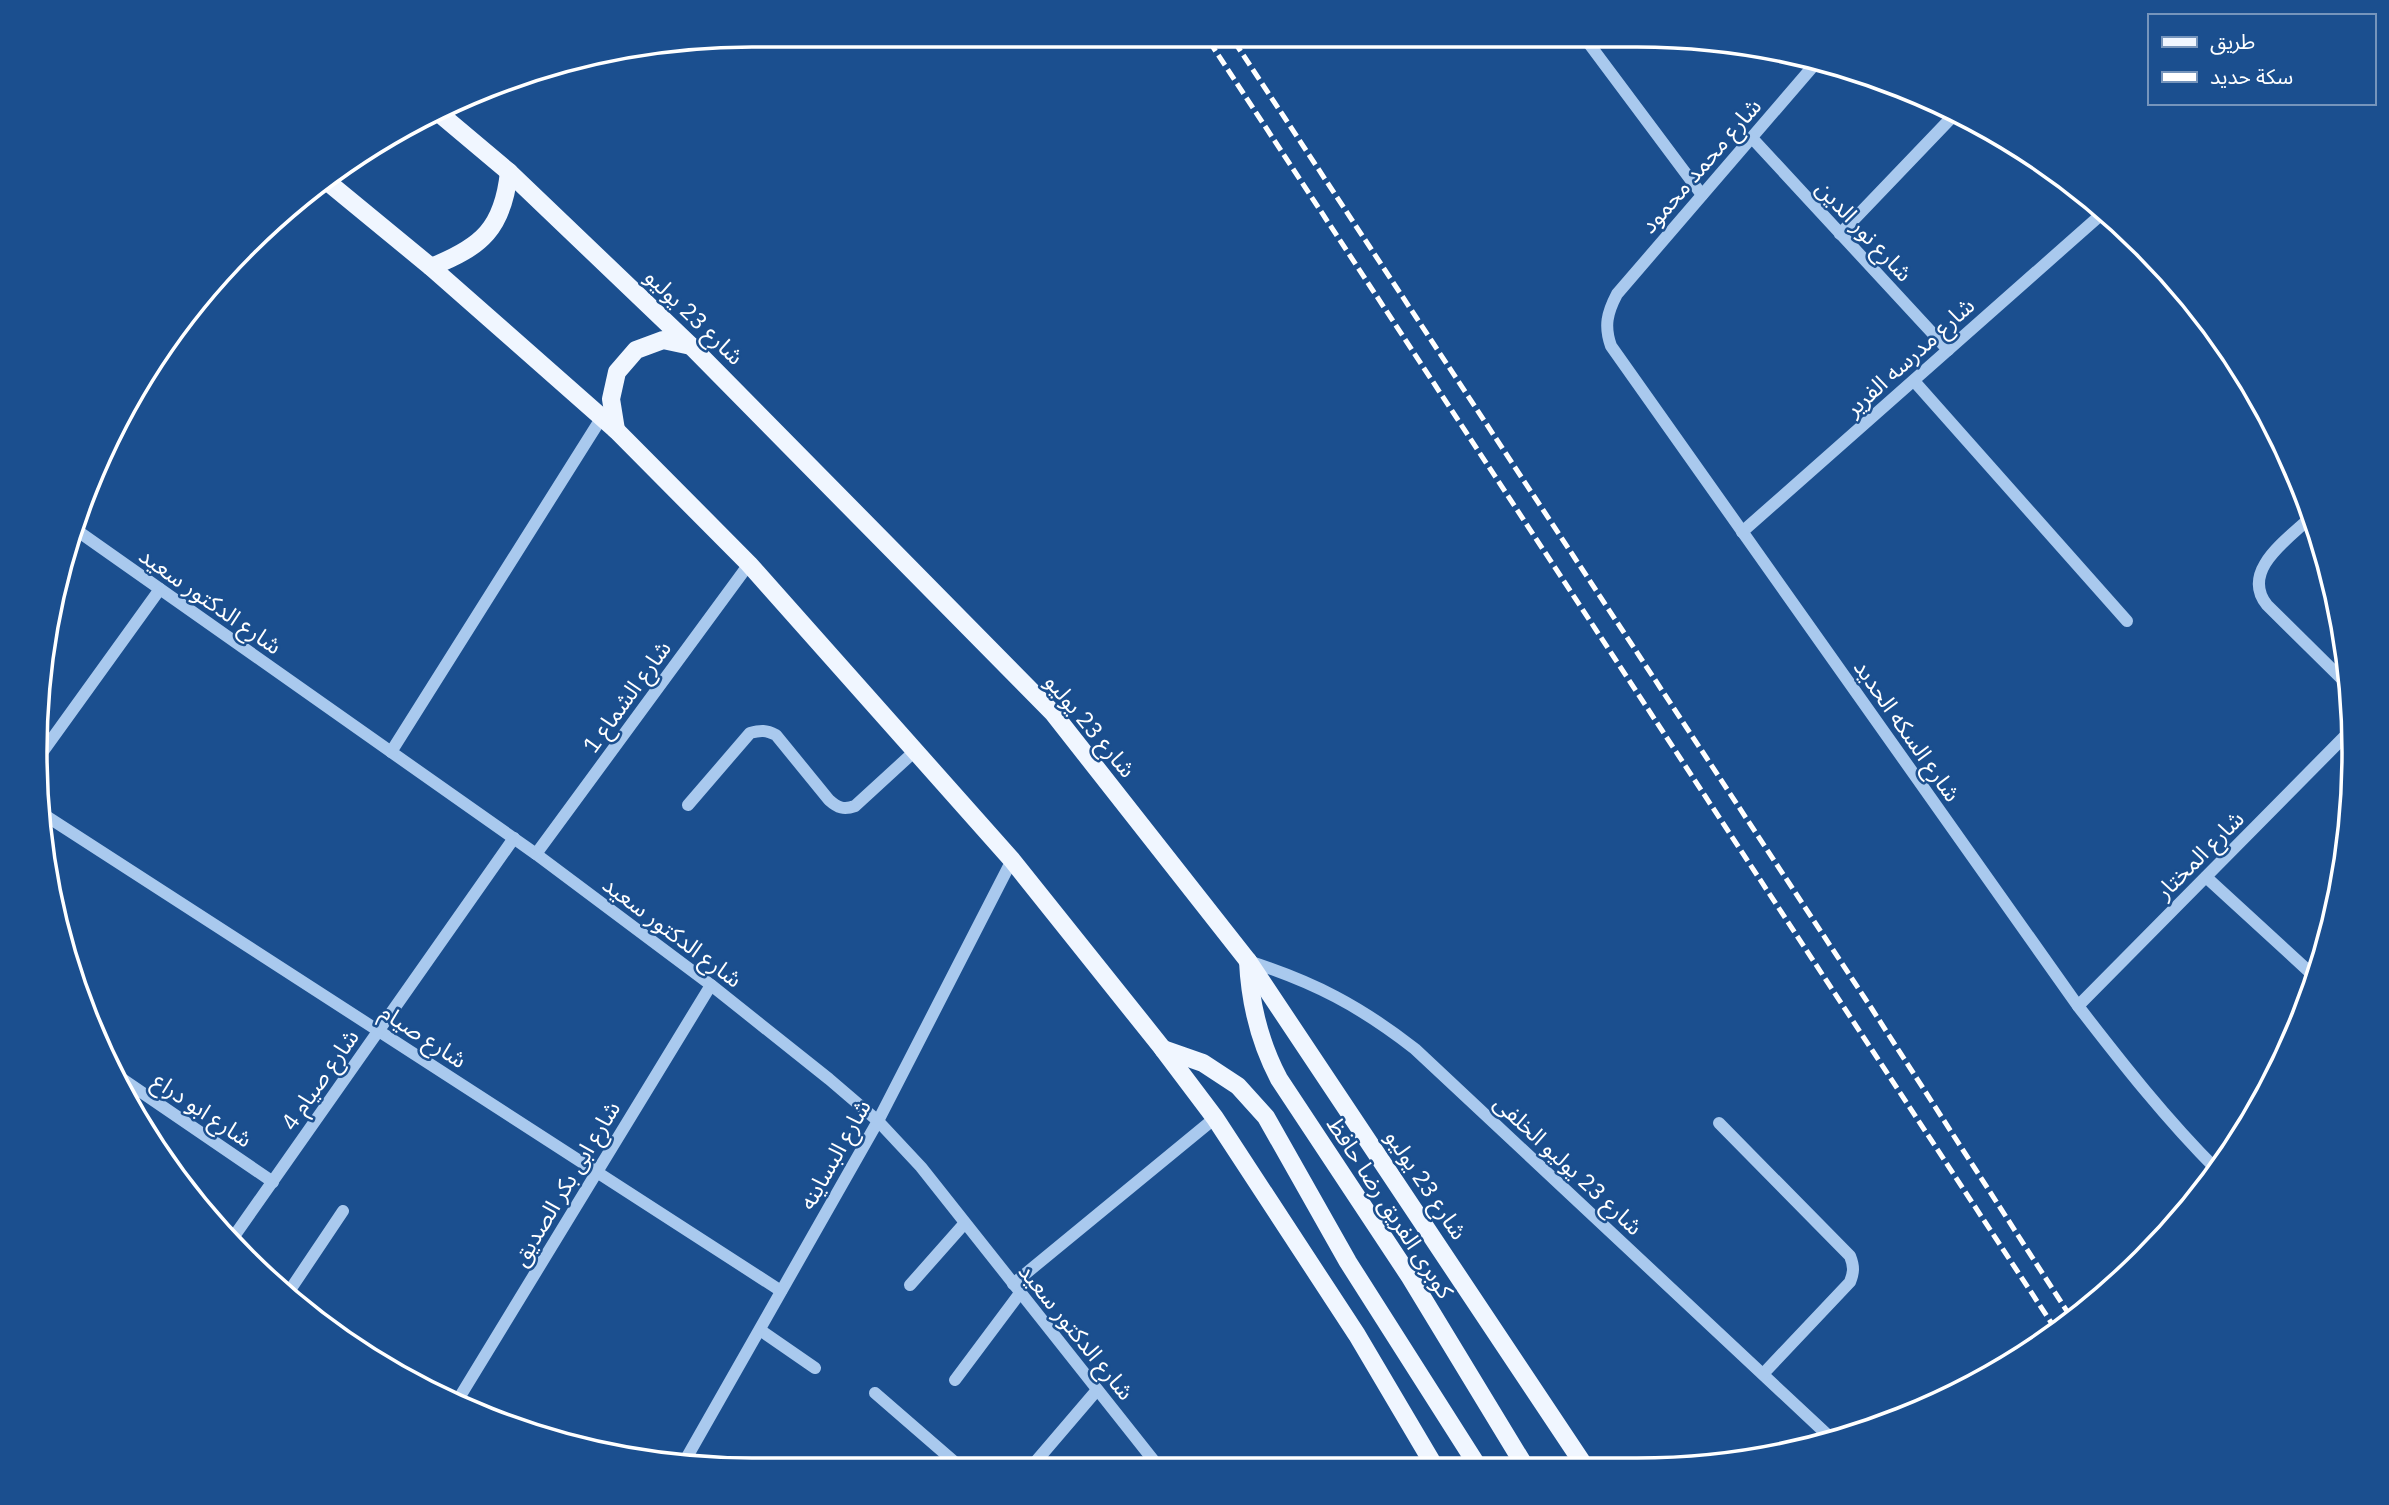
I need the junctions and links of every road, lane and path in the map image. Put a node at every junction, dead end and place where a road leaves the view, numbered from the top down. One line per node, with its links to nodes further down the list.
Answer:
1 (1595, 47): 8 (street)
2 (1811, 69): 5 (street, شارع محمد محمود)
3 (445, 118): 6 (main road, شارع 23 يوليو)
4 (1949, 120): 10 (street)
5 (1752, 138): 8 (street, شارع محمد محمود); 10 (street, شارع نور الدين)
6 (509, 172): 11 (main road); 13 (main road, شارع 23 يوليو)
7 (333, 186): 11 (main road)
8 (1702, 195): 12 (street, شارع محمد محمود)
9 (2097, 218): 14 (street, شارع مدرسه الفرير)
10 (1840, 233): 14 (street, شارع نور الدين)
11 (431, 267): 16 (main road)
12 (1617, 294): 19 (street, شارع السكه الحديد)
13 (691, 346): 17 (main road); 35 (main road, شارع 23 يوليو)
14 (1948, 350): 15 (street, شارع مدرسه الفرير)
15 (1914, 382): 19 (street, شارع مدرسه الفرير); 23 (street)
16 (602, 417): 17 (main road); 28 (street)
17 (616, 430): 21 (main road)
18 (2303, 525): 24 (street)
19 (1742, 531): 38 (street, شارع السكه الحديد)
20 (82, 534): 22 (street, شارع الدكتور سعيد)
21 (749, 564): 27 (main road); 32 (street, شارع الشماع 1)
22 (160, 589): 26 (street); 28 (street, شارع الدكتور سعيد)
23 (2127, 621)
24 (2337, 674)
25 (2341, 740): 34 (street, شارع المختار)
26 (47, 745)
27 (915, 751): 29 (street); 33 (main road)
28 (391, 752): 31 (street, شارع الدكتور سعيد)
29 (688, 805)
30 (51, 819): 39 (street, شارع صيام)
31 (514, 838): 32 (street, شارع الدكتور سعيد); 39 (street, شارع صيام 4)
32 (536, 854): 37 (street, شارع الدكتور سعيد)
33 (1012, 860): 40 (main road); 43 (street, شارع البساينه)
34 (2206, 877): 36 (street); 38 (street, شارع المختار)
35 (1248, 961): 57 (street, شارع 23 يوليو الخلفى); 69 (main road, كوبرى الفريق رضا حافظ); 70 (main road, شارع 23 يوليو)
36 (2307, 970)
37 (711, 985): 43 (street, شارع الدكتور سعيد); 46 (street, شارع ابى بكر الصديق)
38 (2078, 1006): 45 (street, شارع السكه الحديد)
39 (378, 1030): 46 (street, شارع صيام); 47 (street, شارع صيام 4)
40 (1163, 1049): 42 (main road); 68 (main road)
41 (131, 1085): 47 (street, شارع ابو دراع)
42 (1215, 1118): 53 (street); 67 (main road)
43 (878, 1121): 49 (street, شارع الدكتور سعيد); 54 (street, شارع البساينه)
44 (1719, 1123): 57 (street)
45 (2210, 1163)
46 (596, 1171): 54 (street, شارع صيام); 61 (street, شارع ابى بكر الصديق)
47 (273, 1182): 50 (street, شارع صيام 4)
48 (343, 1211): 52 (street)
49 (964, 1224): 51 (street); 53 (street, شارع الدكتور سعيد)
50 (236, 1233)
51 (910, 1285)
52 (292, 1287)
53 (1017, 1289): 58 (street); 59 (street, شارع الدكتور سعيد)
54 (781, 1291): 55 (street, شارع البساينه)
55 (760, 1330): 56 (street); 63 (street, شارع البساينه)
56 (815, 1368)
57 (1763, 1374): 62 (street, شارع 23 يوليو الخلفى)
58 (955, 1380)
59 (1097, 1390): 65 (street); 66 (street, شارع الدكتور سعيد)
60 (875, 1393): 64 (street)
61 (461, 1394)
62 (1825, 1432)
63 (688, 1454)
64 (950, 1458)
65 (1039, 1458)
66 (1152, 1458)
67 (1430, 1458)
68 (1473, 1458)
69 (1520, 1458)
70 (1579, 1458)

